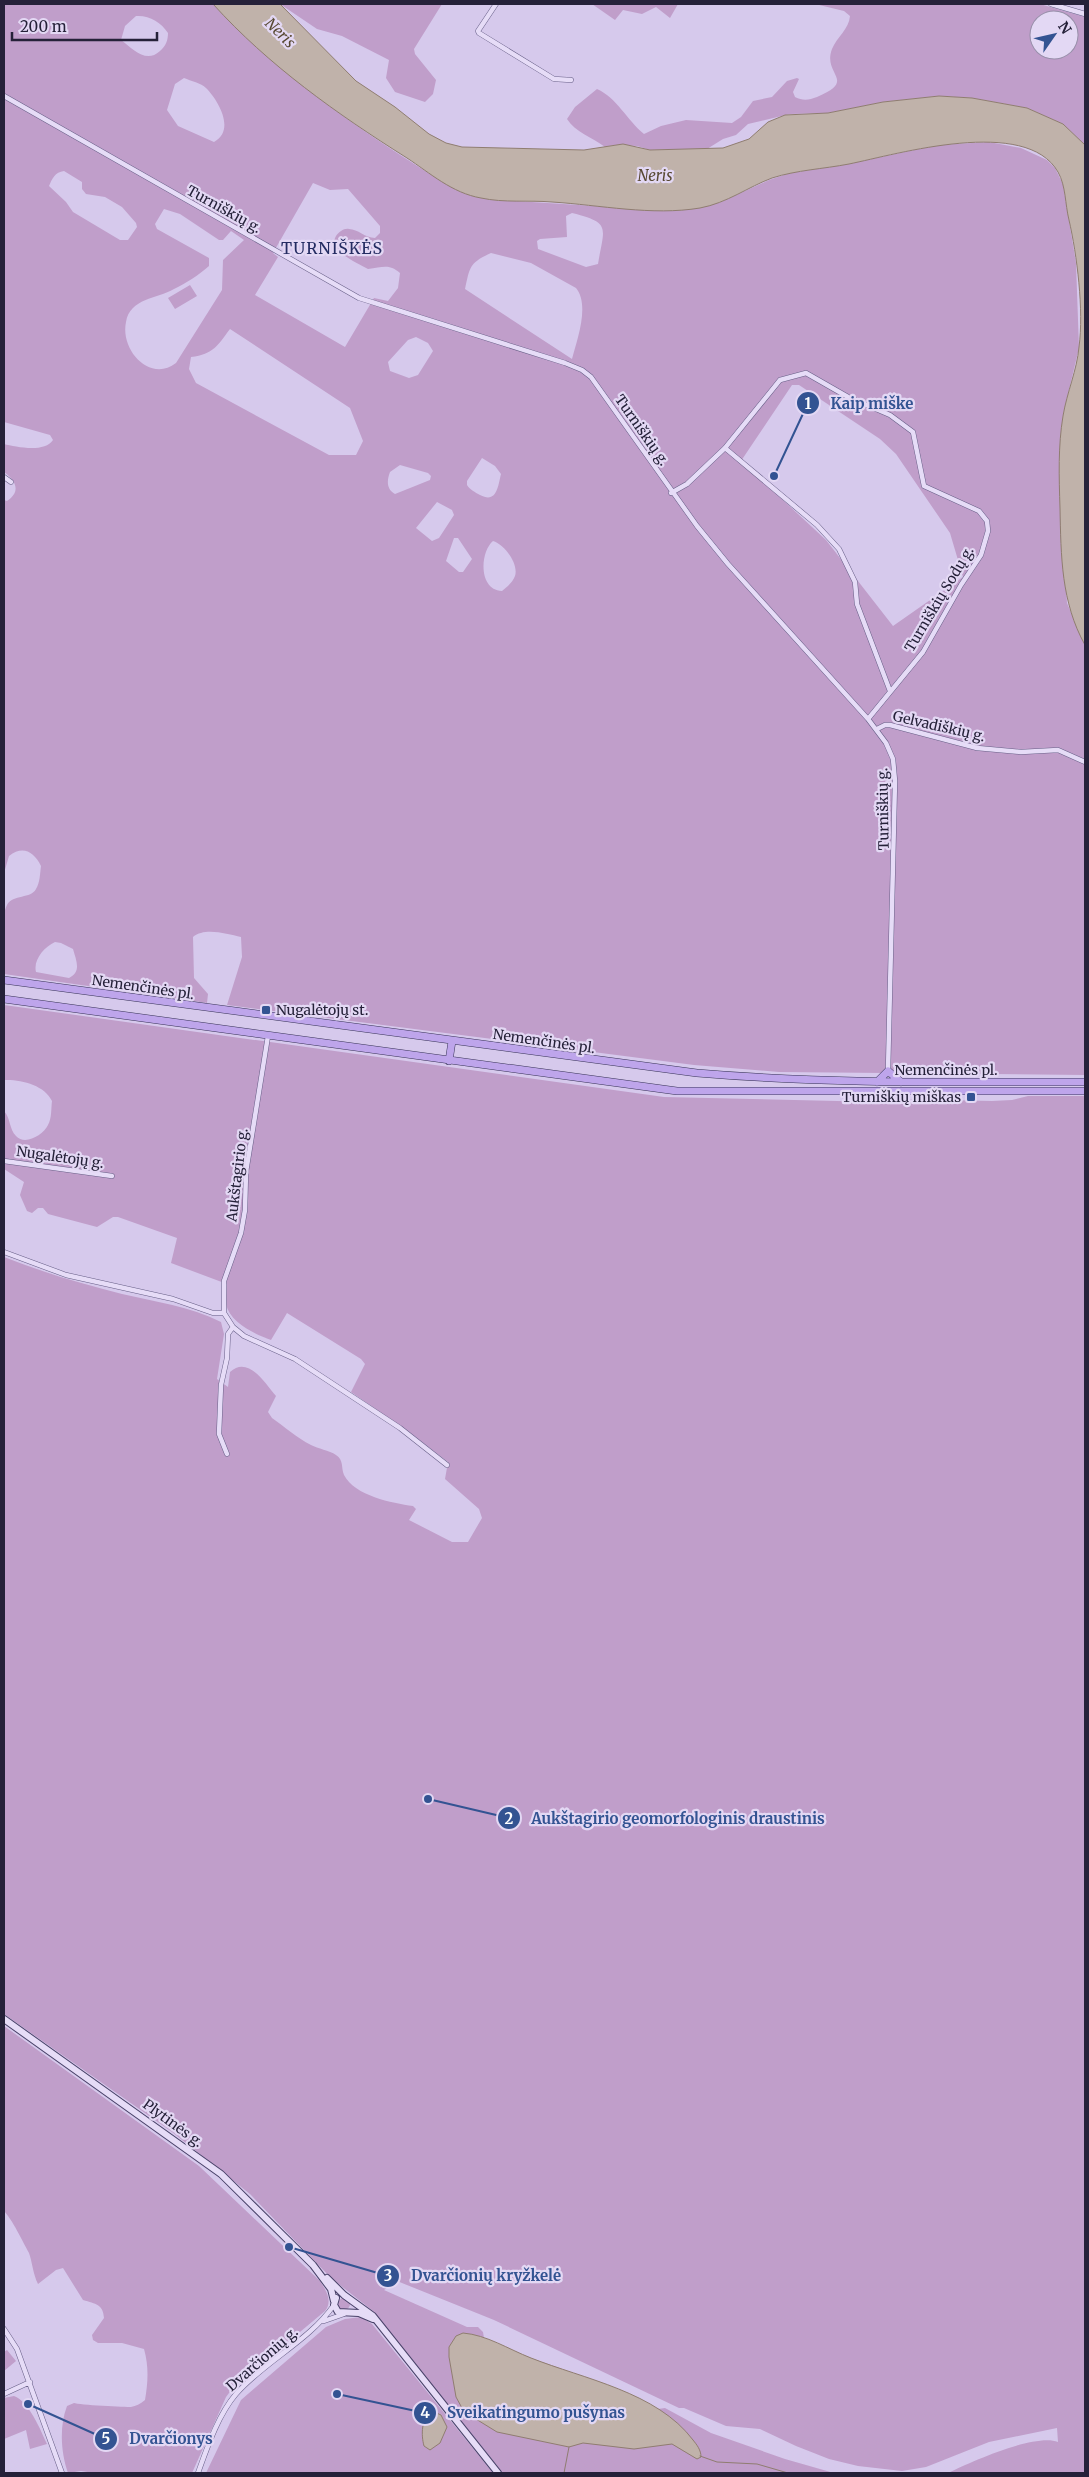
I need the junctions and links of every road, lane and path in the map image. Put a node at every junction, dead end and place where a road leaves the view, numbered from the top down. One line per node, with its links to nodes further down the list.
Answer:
1 (496, 4): 4 (street)
2 (1052, 4): 3 (street)
3 (1085, 14)
4 (571, 80)
5 (4, 96): 9 (street, Turniškių g.)
6 (725, 448): 9 (street, Turniškių Sodų g.); 10 (street); 10 (street, Turniškių Sodų g.)
7 (4, 477): 8 (street)
8 (11, 482)
9 (671, 492): 11 (street, Turniškių g.)
10 (890, 691): 11 (street, Turniškių Sodų g.)
11 (868, 719): 12 (street, Turniškių g.)
12 (877, 729): 13 (street, Gelvadiškių g.); 19 (street, Turniškių g.)
13 (1085, 762)
14 (4, 980): 17 (main road, Nemenčinės pl.)
15 (4, 999): 16 (main road, Nemenčinės pl.)
16 (268, 1036): 18 (main road, Nemenčinės pl.); 31 (street, Aukštagirio g.)
17 (452, 1041): 18 (main road); 20 (main road, Nemenčinės pl.)
18 (449, 1061): 27 (main road, Nemenčinės pl.)
19 (888, 1071): 21 (main road); 22 (main road)
20 (819, 1080): 21 (main road, Nemenčinės pl.); 27 (main road)
21 (877, 1082): 22 (main road, Nemenčinės pl.)
22 (901, 1082): 23 (main road, Nemenčinės pl.)
23 (998, 1082): 24 (main road, Nemenčinės pl.); 25 (main road)
24 (1085, 1082)
25 (998, 1091): 26 (main road, Nemenčinės pl.); 27 (main road, Nemenčinės pl.)
26 (1085, 1091)
27 (819, 1092)
28 (4, 1161): 29 (street, Nugalėtojų g.)
29 (112, 1176)
30 (4, 1252): 31 (street)
31 (224, 1313): 32 (street)
32 (233, 1327): 33 (street); 34 (street)
33 (227, 1454)
34 (447, 1465)
35 (4, 2019): 36 (main road, Plytinės g.)
36 (313, 2265): 37 (main road, Plytinės g.); 39 (main road, Plytinės g.)
37 (344, 2295): 38 (main road); 39 (main road)
38 (353, 2301): 40 (main road); 42 (main road)
39 (334, 2303): 40 (main road); 41 (street)
40 (346, 2313): 41 (street); 42 (main road)
41 (323, 2321): 48 (street, Dvarčionių g.)
42 (378, 2323): 49 (main road)
43 (4, 2329): 44 (street)
44 (6, 2336): 45 (street)
45 (30, 2382): 46 (street); 47 (street)
46 (4, 2394)
47 (62, 2473)
48 (198, 2473)
49 (498, 2473)

